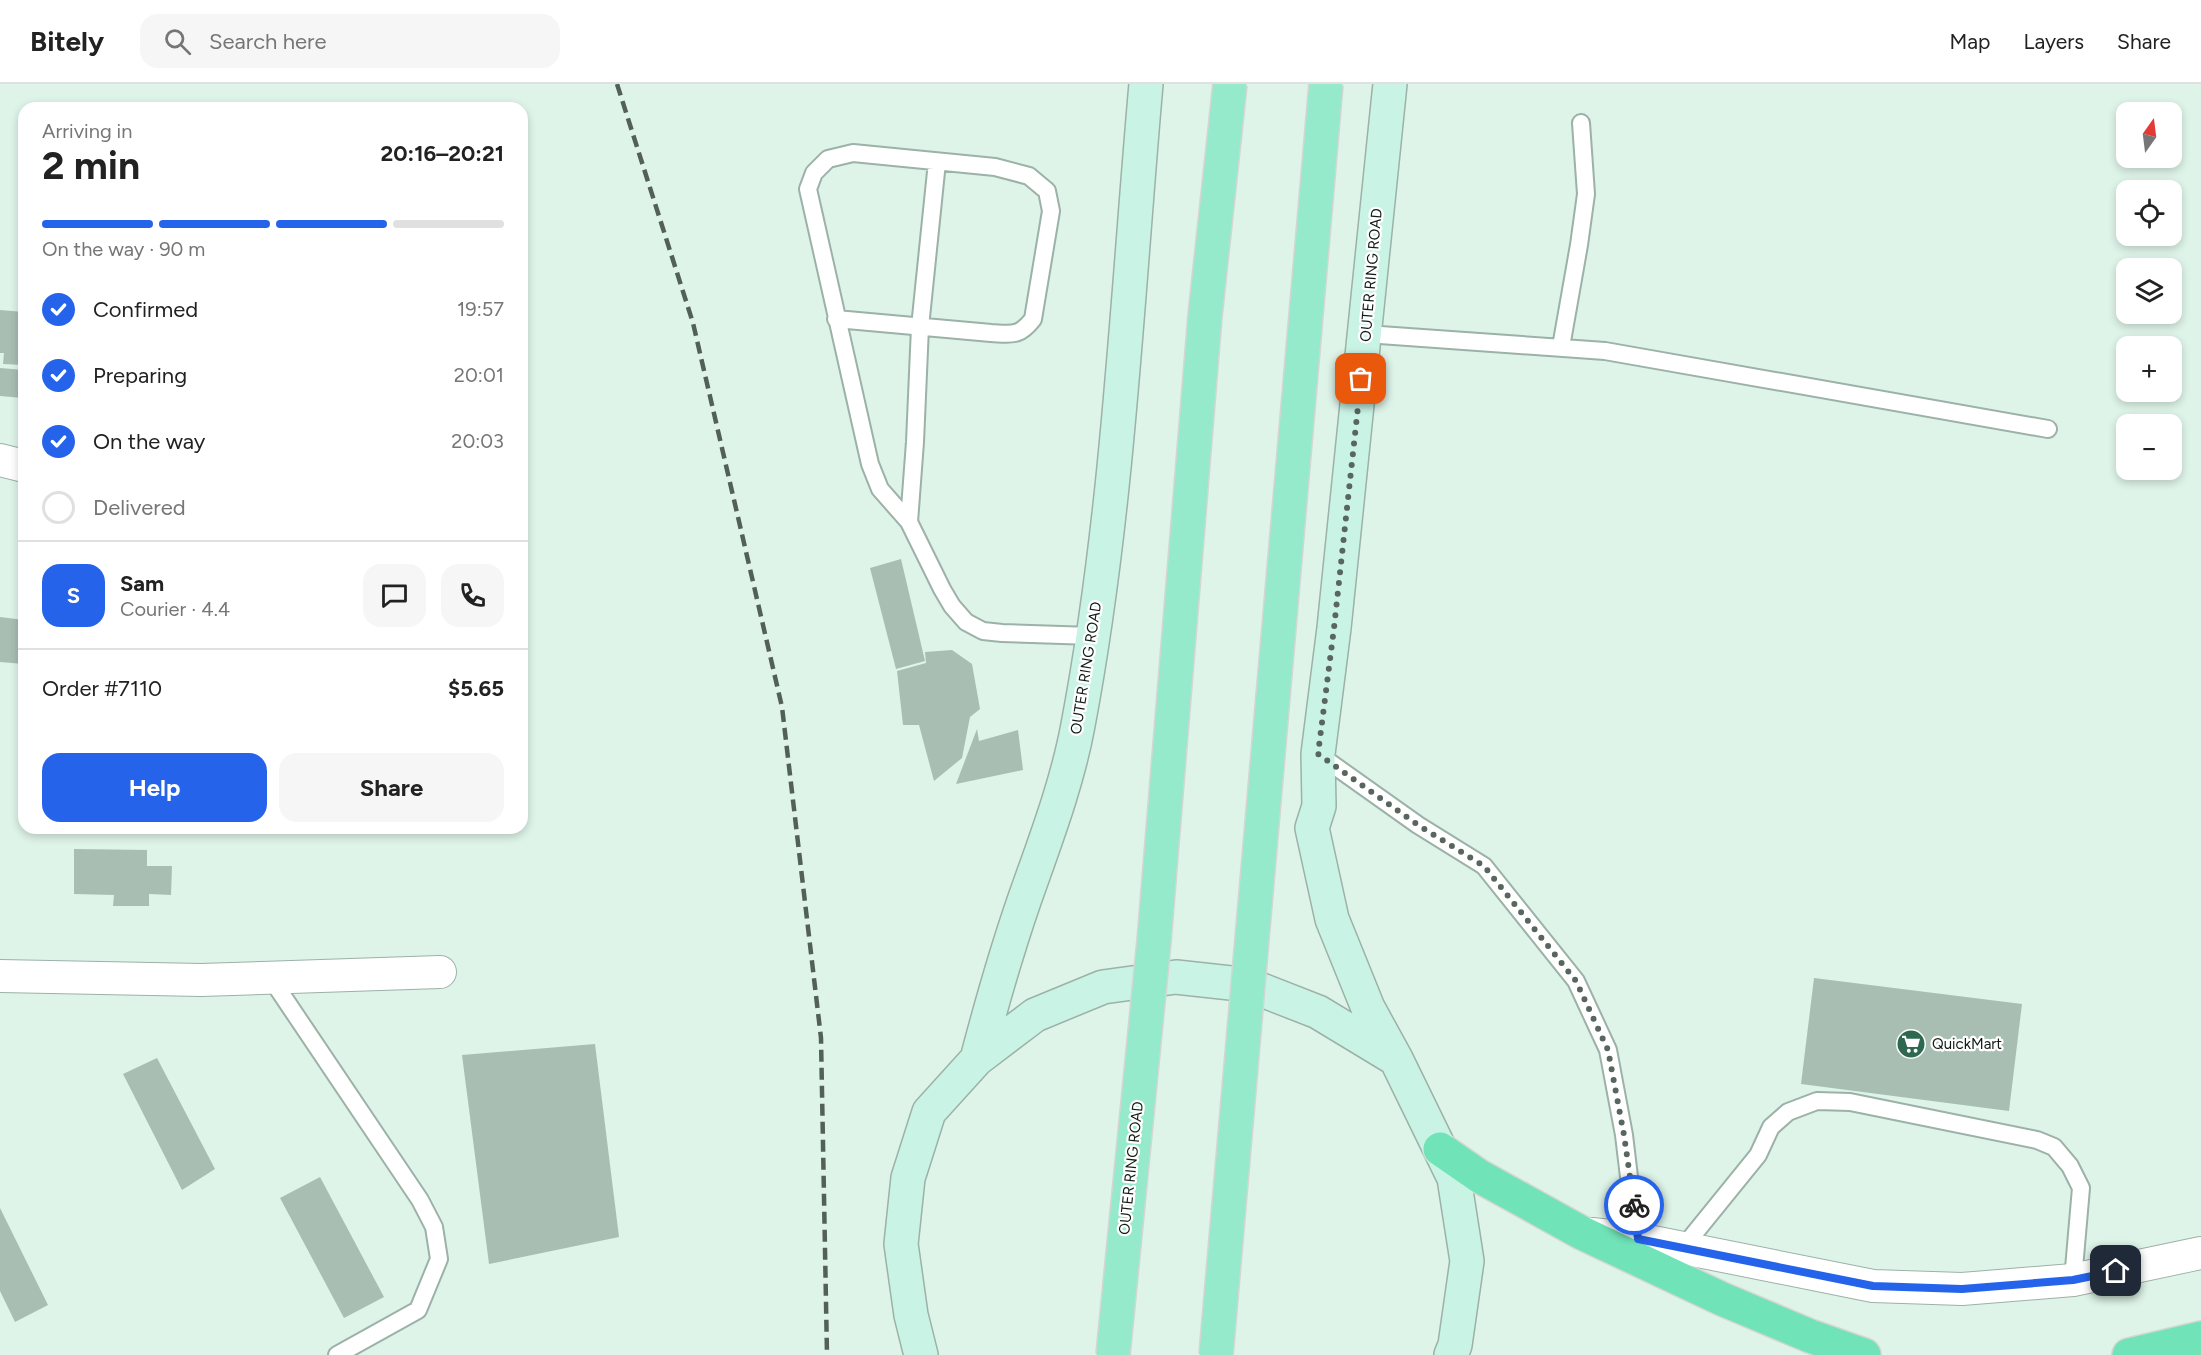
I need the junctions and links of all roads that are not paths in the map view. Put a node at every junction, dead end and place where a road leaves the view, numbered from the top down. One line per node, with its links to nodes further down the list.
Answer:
1 (1146, 84): 15 (main road, OUTER RING ROAD)
2 (1230, 84): 29 (main road, OUTER RING ROAD, bridge)
3 (1326, 84): 30 (main road, bridge)
4 (1390, 84): 9 (main road, OUTER RING ROAD)
5 (1581, 123): 10 (lane)
6 (937, 162): 7 (lane); 8 (lane); 8 (lane)
7 (836, 319): 8 (lane); 14 (lane)
8 (920, 327): 14 (lane)
9 (1366, 334): 10 (lane); 16 (main road, OUTER RING ROAD)
10 (1561, 347): 11 (lane)
11 (2048, 429)
12 (0, 460): 13 (street)
13 (18, 464)
14 (909, 522): 15 (lane)
15 (1092, 636): 20 (main road, OUTER RING ROAD)
16 (1318, 754): 21 (main road, OUTER RING ROAD); 24 (lane)
17 (440, 972): 19 (street)
18 (0, 976): 19 (street)
19 (270, 977): 27 (lane)
20 (977, 1059): 21 (main road, OUTER RING ROAD); 28 (main road, OUTER RING ROAD)
21 (1396, 1059): 22 (main road, OUTER RING ROAD)
22 (1440, 1149): 24 (highway); 31 (main road, OUTER RING ROAD)
23 (2201, 1253): 25 (street)
24 (1655, 1254): 25 (street); 25 (lane); 32 (highway)
25 (2073, 1280)
26 (2201, 1338): 33 (highway)
27 (337, 1355)
28 (921, 1355)
29 (1113, 1355)
30 (1216, 1355)
31 (1451, 1355)
32 (1864, 1355)
33 (2129, 1355)

